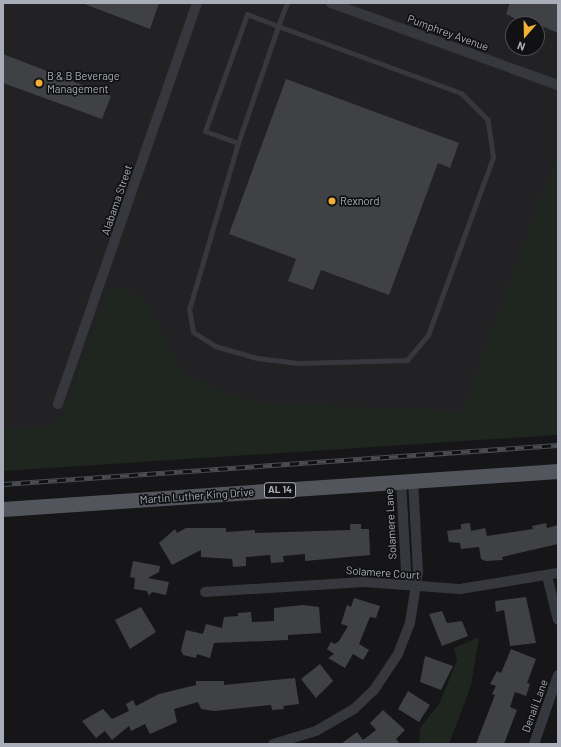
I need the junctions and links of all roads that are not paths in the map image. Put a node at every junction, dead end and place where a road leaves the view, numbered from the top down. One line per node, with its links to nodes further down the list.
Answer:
1 (197, 3): 7 (street, Alabama Street)
2 (287, 3): 4 (lane)
3 (331, 3): 5 (street, Pumphrey Avenue)
4 (278, 26): 6 (lane); 6 (lane); 6 (lane)
5 (558, 85)
6 (238, 143)
7 (58, 404)
8 (558, 471): 9 (main road, Martin Luther King Drive / AL 14)
9 (407, 480): 10 (main road, Martin Luther King Drive / AL 14); 13 (street)
10 (3, 510)
11 (558, 573): 12 (street, Solamere Court)
12 (547, 576): 13 (street, Solamere Court); 15 (street)
13 (414, 587): 14 (street, Solamere Court); 17 (street)
14 (205, 592)
15 (558, 620)
16 (558, 675): 18 (street, Denali Lane)
17 (274, 744)
18 (534, 744)

